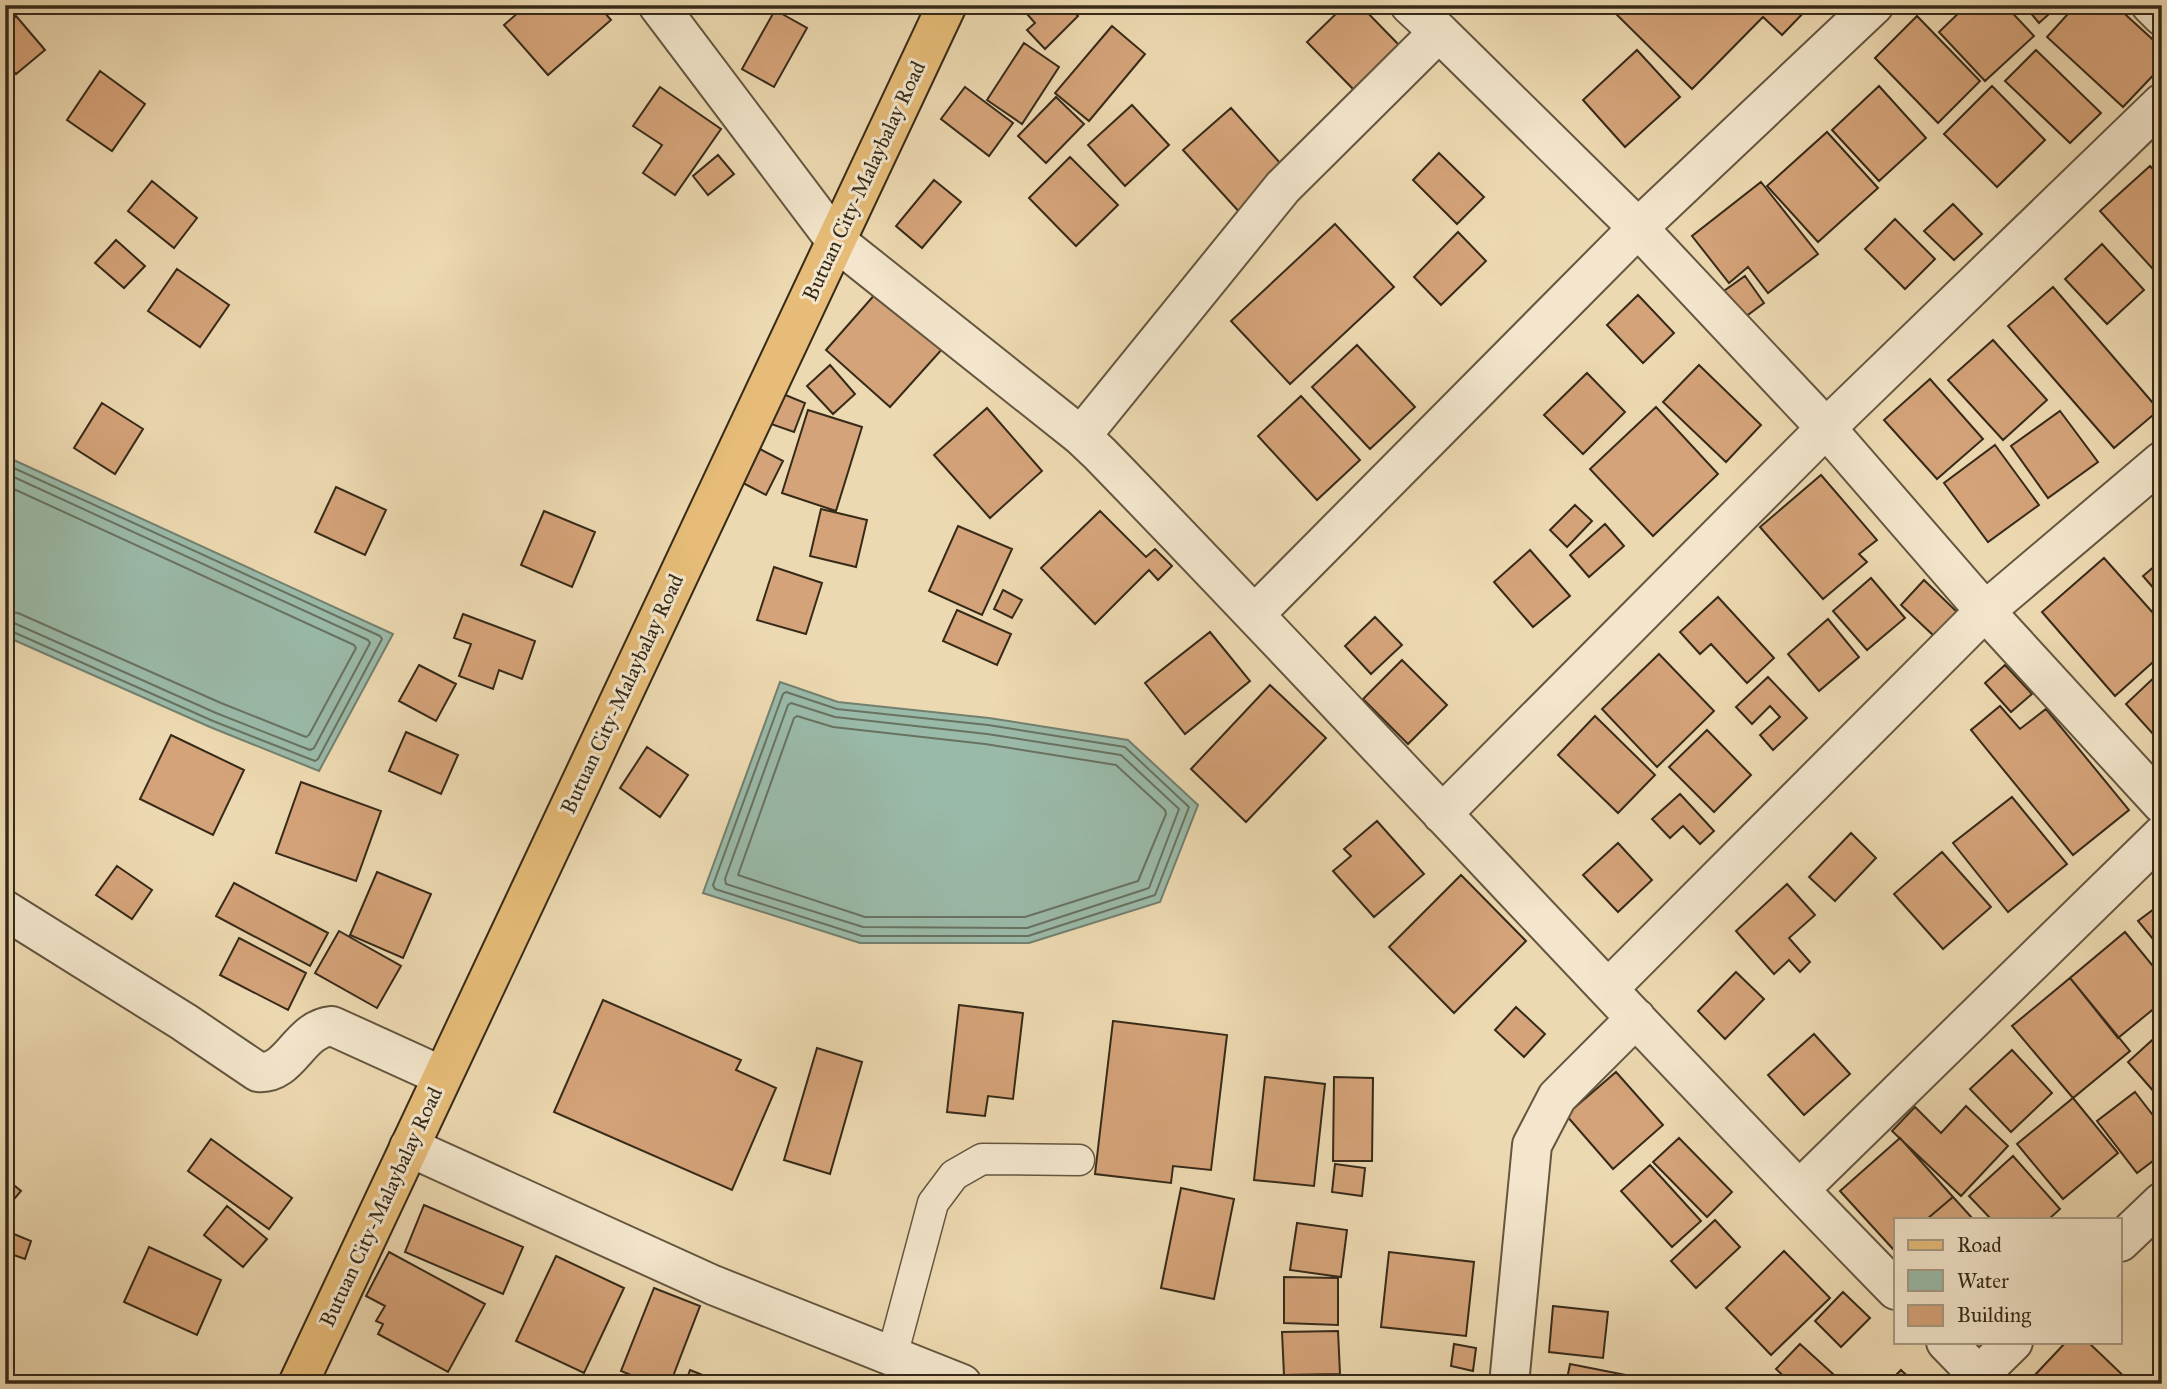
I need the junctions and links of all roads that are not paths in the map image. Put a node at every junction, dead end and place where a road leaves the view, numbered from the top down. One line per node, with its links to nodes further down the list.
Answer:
1 (658, 5): 10 (street)
2 (947, 5): 10 (main road, Butuan City-Malaybalay Road)
3 (1410, 5): 7 (street)
4 (1874, 5): 9 (street)
5 (2151, 5): 6 (street)
6 (2162, 16)
7 (1439, 32): 9 (street); 12 (street)
8 (2162, 103): 11 (street)
9 (1638, 228): 11 (street); 15 (street)
10 (836, 241): 12 (street); 22 (main road, Butuan City-Malaybalay Road)
11 (1826, 428): 14 (street); 17 (street)
12 (1081, 436): 15 (street)
13 (2162, 461): 14 (street)
14 (1985, 611): 16 (street); 20 (street)
15 (1255, 614): 17 (street)
16 (2162, 804)
17 (1442, 814): 20 (street)
18 (2162, 835): 25 (street)
19 (5, 910): 22 (street)
20 (1608, 989): 21 (street)
21 (1636, 1018): 25 (street); 35 (street)
22 (443, 1076): 23 (main road, Butuan City-Malaybalay Road)
23 (409, 1147): 31 (street); 33 (main road, Butuan City-Malaybalay Road)
24 (1079, 1160): 31 (lane)
25 (1799, 1191): 28 (street)
26 (2162, 1202): 27 (street)
27 (2122, 1240)
28 (1894, 1288)
29 (1948, 1344): 32 (street)
30 (2011, 1344): 32 (street)
31 (892, 1356): 34 (street)
32 (1978, 1381)
33 (298, 1384)
34 (962, 1384)
35 (1509, 1384)

